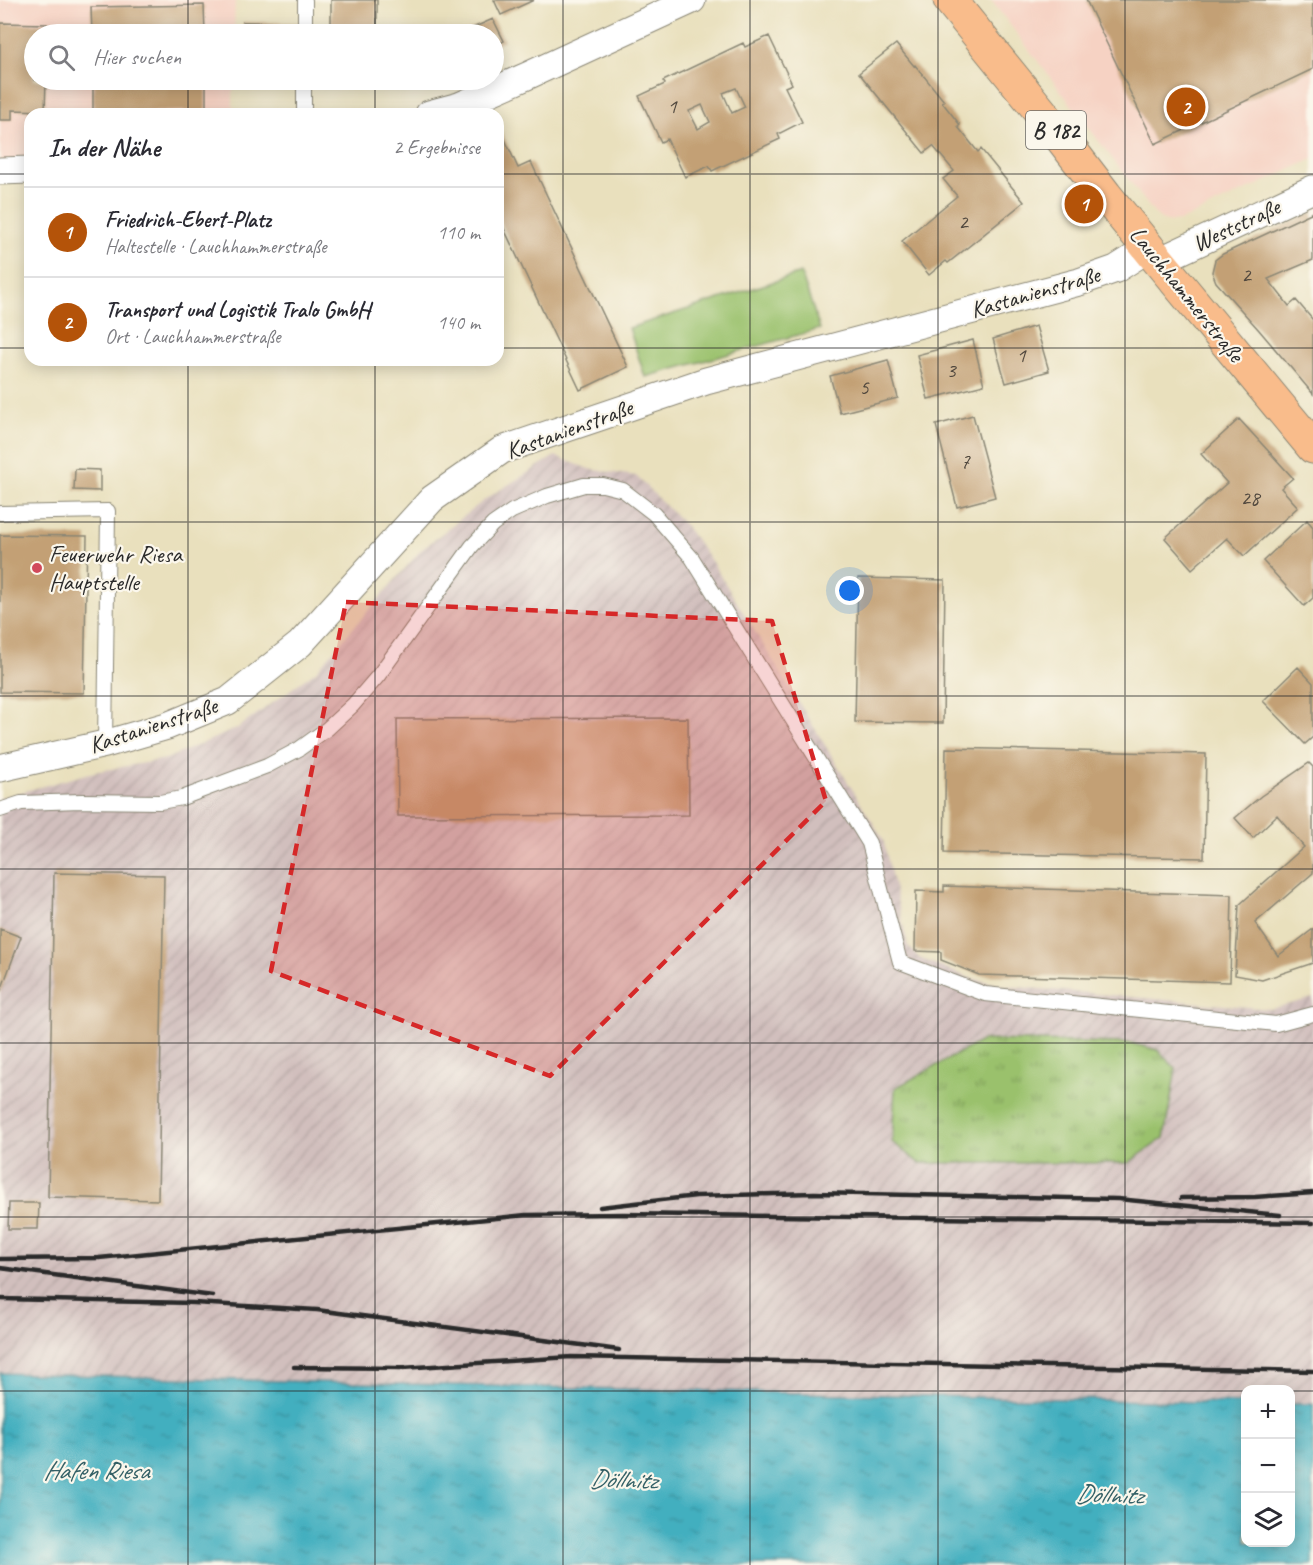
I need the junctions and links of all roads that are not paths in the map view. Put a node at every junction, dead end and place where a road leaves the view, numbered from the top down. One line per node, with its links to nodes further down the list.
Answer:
1 (305, 0): 4 (lane)
2 (692, 0): 5 (street)
3 (950, 0): 13 (main road, Lauchhammerstraße / B 182)
4 (305, 24)
5 (504, 86)
6 (304, 90): 8 (lane)
7 (495, 90): 9 (street)
8 (304, 108)
9 (452, 108)
10 (24, 170): 11 (street)
11 (0, 171)
12 (1313, 189): 13 (street, Weststraße)
13 (1154, 255): 14 (main road, Lauchhammerstraße / B 182); 16 (street, Kastanienstraße)
14 (1313, 447)
15 (0, 513): 16 (lane)
16 (105, 744): 17 (street, Kastanienstraße)
17 (0, 768)
18 (0, 810): 19 (lane)
19 (1313, 1014)

